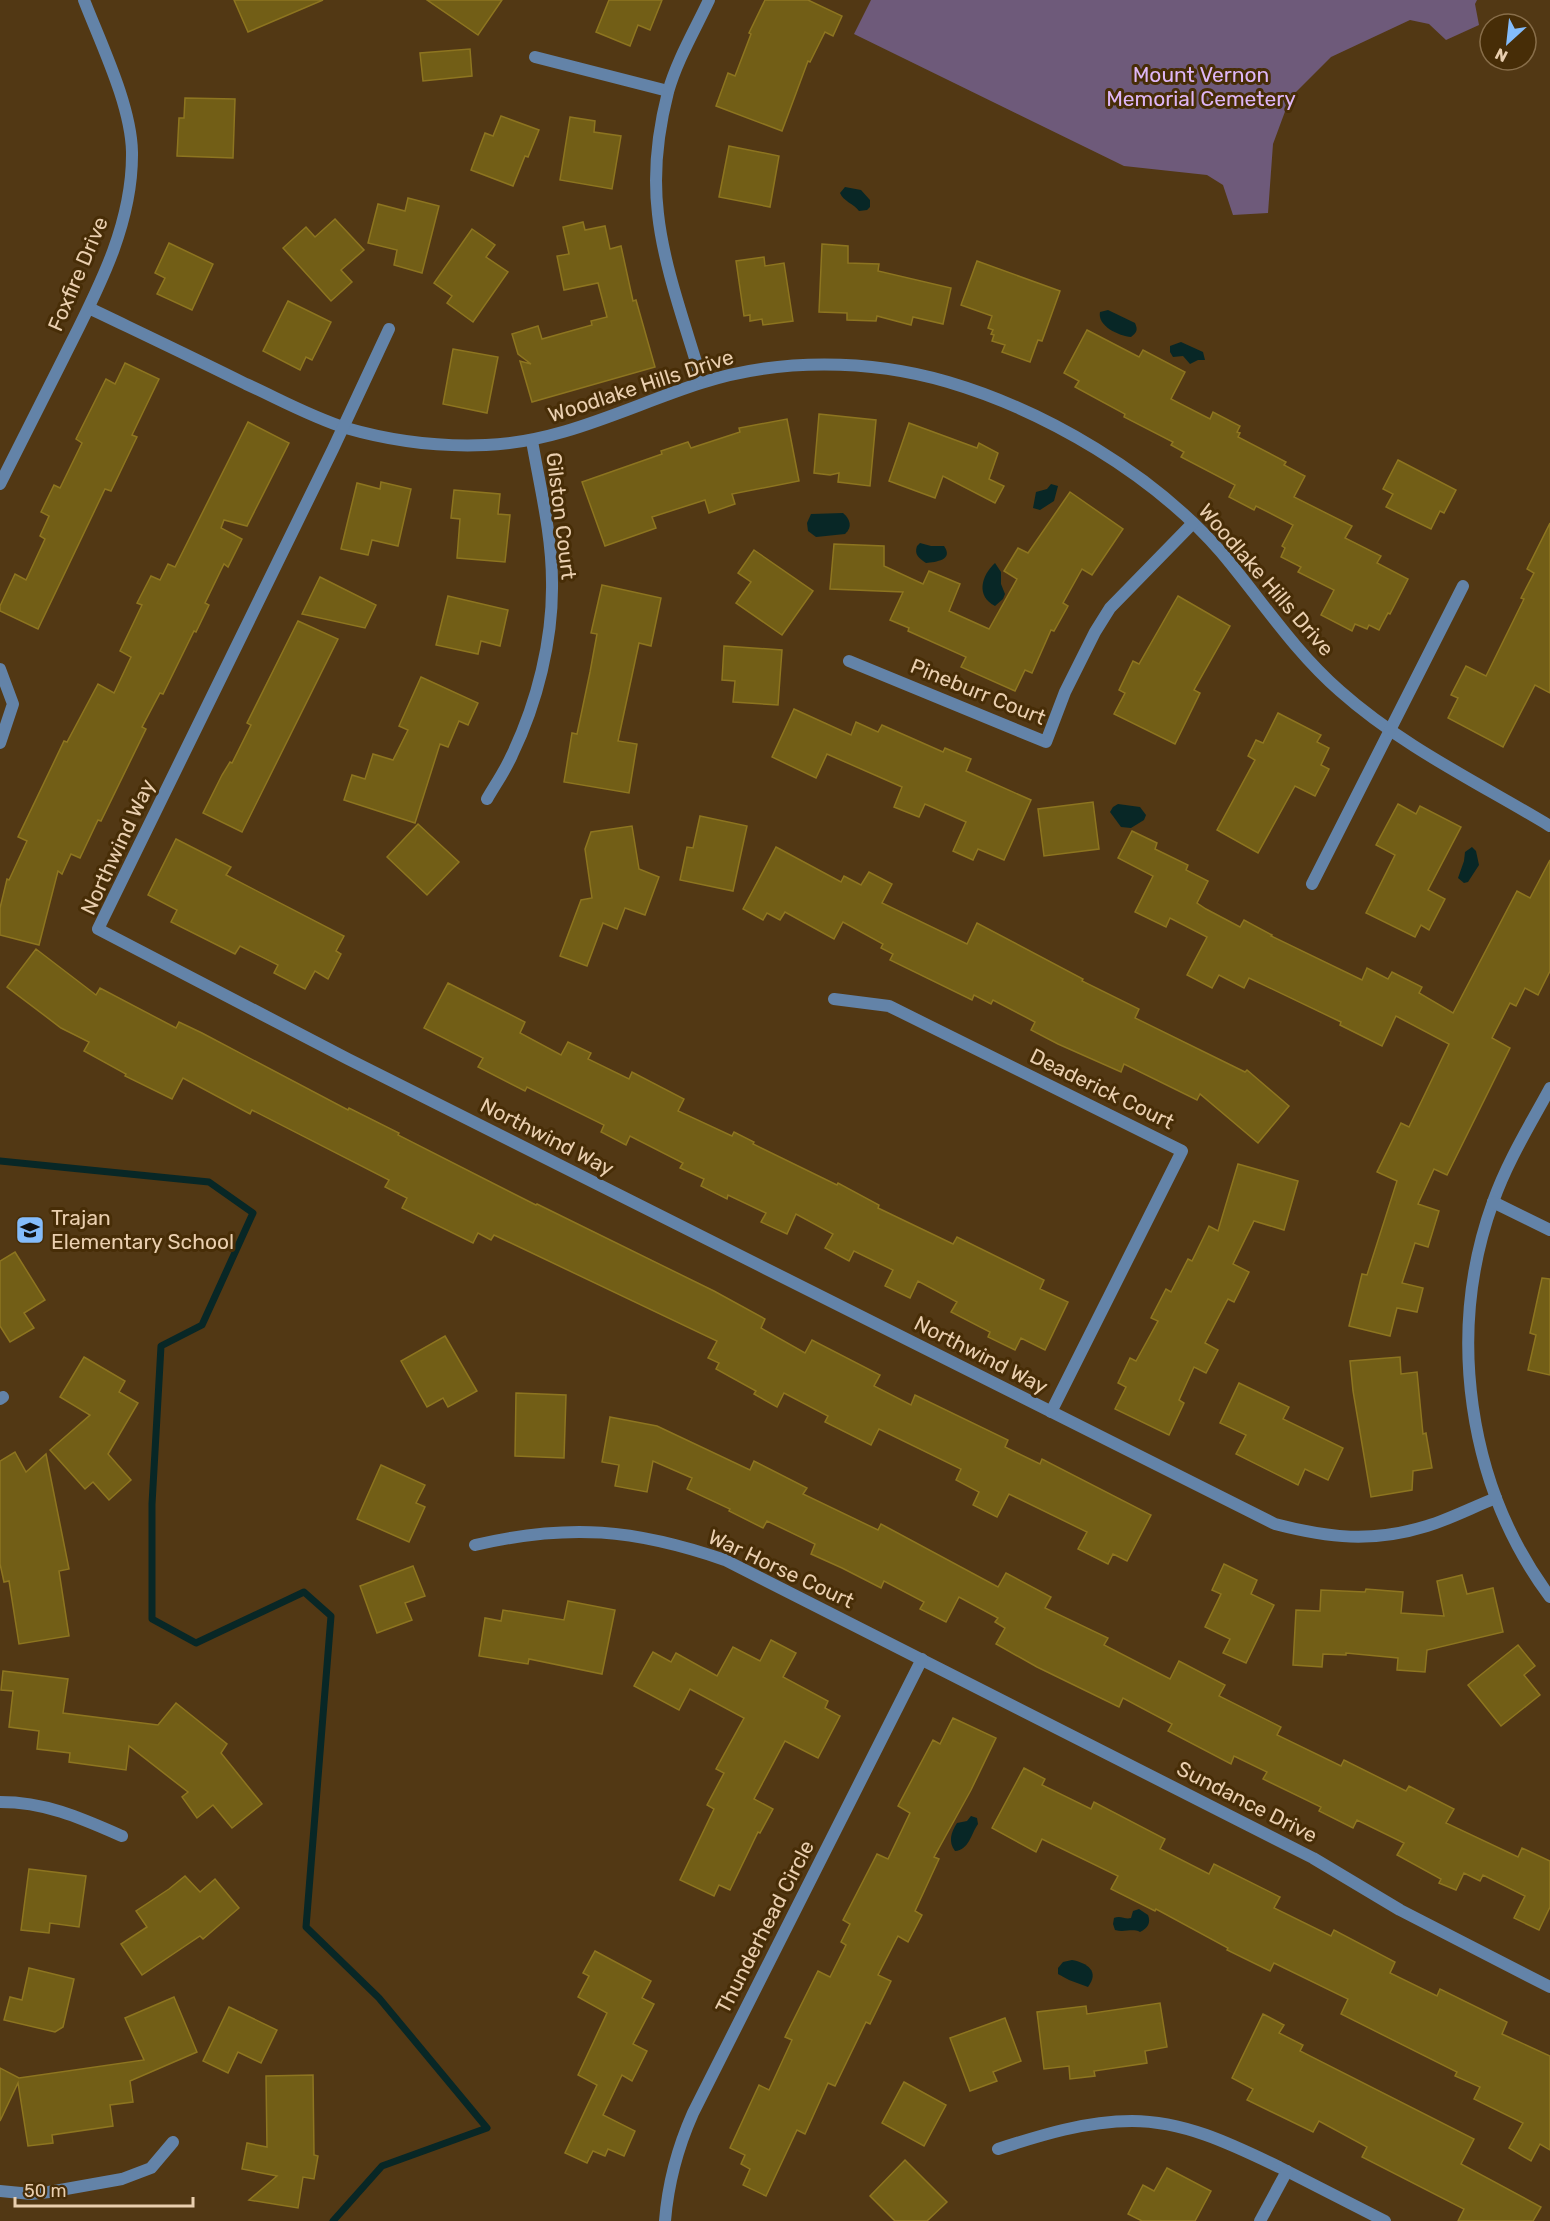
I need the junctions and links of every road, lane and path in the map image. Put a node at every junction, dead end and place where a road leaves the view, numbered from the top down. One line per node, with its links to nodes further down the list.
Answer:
1 (84, 0): 5 (street, Foxfire Drive)
2 (709, 0): 4 (street)
3 (535, 57): 4 (street)
4 (668, 91): 7 (street)
5 (89, 308): 8 (street, Woodlake Hills Drive); 10 (street, Foxfire Drive)
6 (389, 329): 8 (street)
7 (702, 382): 9 (street, Woodlake Hills Drive); 11 (street, Woodlake Hills Drive)
8 (344, 427): 9 (street, Woodlake Hills Drive); 24 (street, Northwind Way)
9 (532, 441): 17 (street, Gilston Court)
10 (0, 484)
11 (1193, 523): 13 (street, Pineburr Court); 15 (street, Woodlake Hills Drive)
12 (1462, 585): 15 (street)
13 (849, 661)
14 (0, 669): 16 (street)
15 (1389, 730): 18 (street, Woodlake Hills Drive); 19 (street)
16 (0, 743)
17 (487, 800)
18 (1550, 826)
19 (1312, 884)
20 (834, 999): 24 (street, Deaderick Court)
21 (1550, 1088): 22 (street)
22 (1493, 1202): 23 (street); 25 (street)
23 (1550, 1230)
24 (1051, 1412): 25 (street, Northwind Way)
25 (1496, 1498): 27 (street)
26 (476, 1545): 28 (street, War Horse Court)
27 (1550, 1597)
28 (922, 1659): 31 (street, Sundance Drive); 36 (street, Thunderhead Circle)
29 (0, 1802): 30 (street)
30 (122, 1836)
31 (1550, 1987)
32 (173, 2142): 35 (street)
33 (998, 2149): 34 (street)
34 (1287, 2171): 37 (street); 38 (street)
35 (0, 2191)
36 (665, 2221)
37 (1260, 2221)
38 (1385, 2221)

